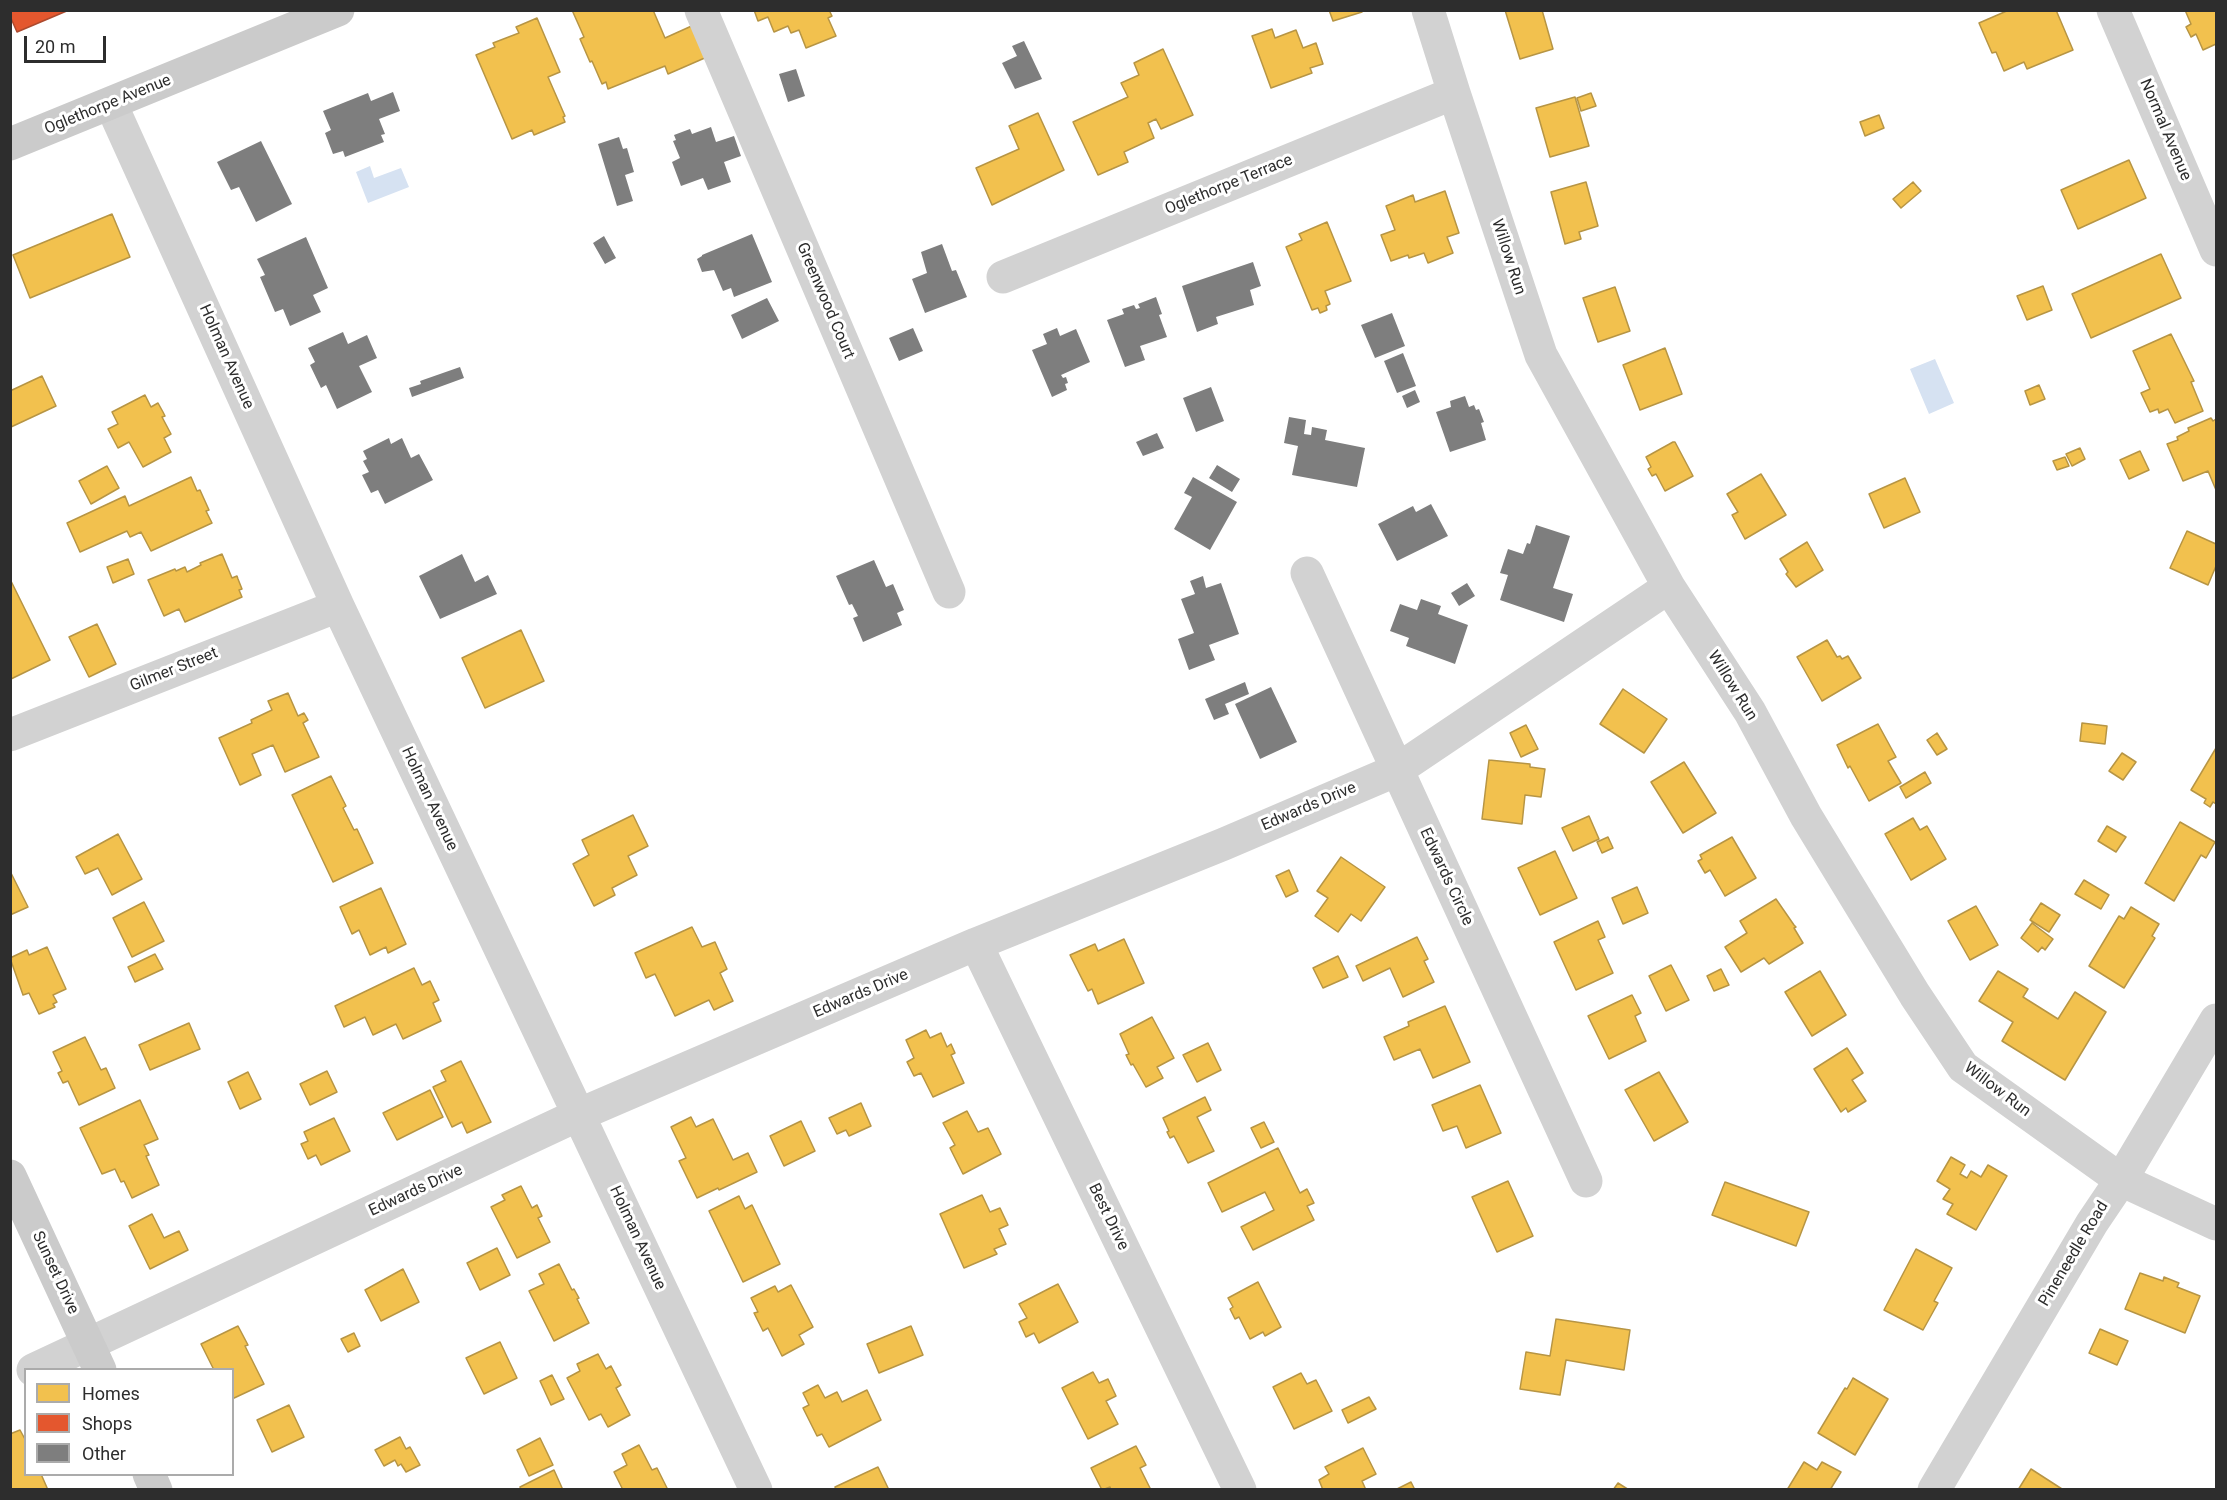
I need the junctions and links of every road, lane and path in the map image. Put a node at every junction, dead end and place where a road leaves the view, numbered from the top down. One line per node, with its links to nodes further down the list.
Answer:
1 (338, 10): 6 (main road, Oglethorpe Avenue)
2 (701, 10): 12 (street, Greenwood Court)
3 (1428, 10): 5 (street, Willow Run)
4 (2113, 10): 8 (street, Normal Avenue)
5 (1454, 93): 9 (street, Oglethorpe Terrace); 11 (street, Willow Run)
6 (111, 104): 7 (main road, Oglethorpe Avenue); 13 (street, Holman Avenue)
7 (10, 144)
8 (2217, 250)
9 (1004, 277)
10 (1307, 573): 15 (street, Edwards Circle)
11 (1669, 587): 15 (street, Edwards Drive); 21 (street, Willow Run)
12 (949, 592)
13 (338, 606): 14 (street, Gilmer Street); 18 (street, Holman Avenue)
14 (10, 735)
15 (1397, 770): 16 (street, Edwards Drive); 20 (street, Edwards Circle)
16 (976, 944): 18 (street, Edwards Drive); 30 (street, Best Drive)
17 (2217, 1020): 21 (street, Pineneedle Road)
18 (578, 1115): 23 (street, Edwards Drive); 29 (street, Holman Avenue)
19 (10, 1176): 23 (main road, Sunset Drive)
20 (1586, 1180)
21 (2121, 1180): 22 (street, Willow Run); 31 (street, Pineneedle Road)
22 (2217, 1224)
23 (94, 1356): 24 (street, Edwards Drive)
24 (42, 1368)
25 (24, 1374): 26 (street)
26 (10, 1380)
27 (150, 1476): 28 (main road)
28 (156, 1490)
29 (756, 1490)
30 (1240, 1490)
31 (1934, 1490)

